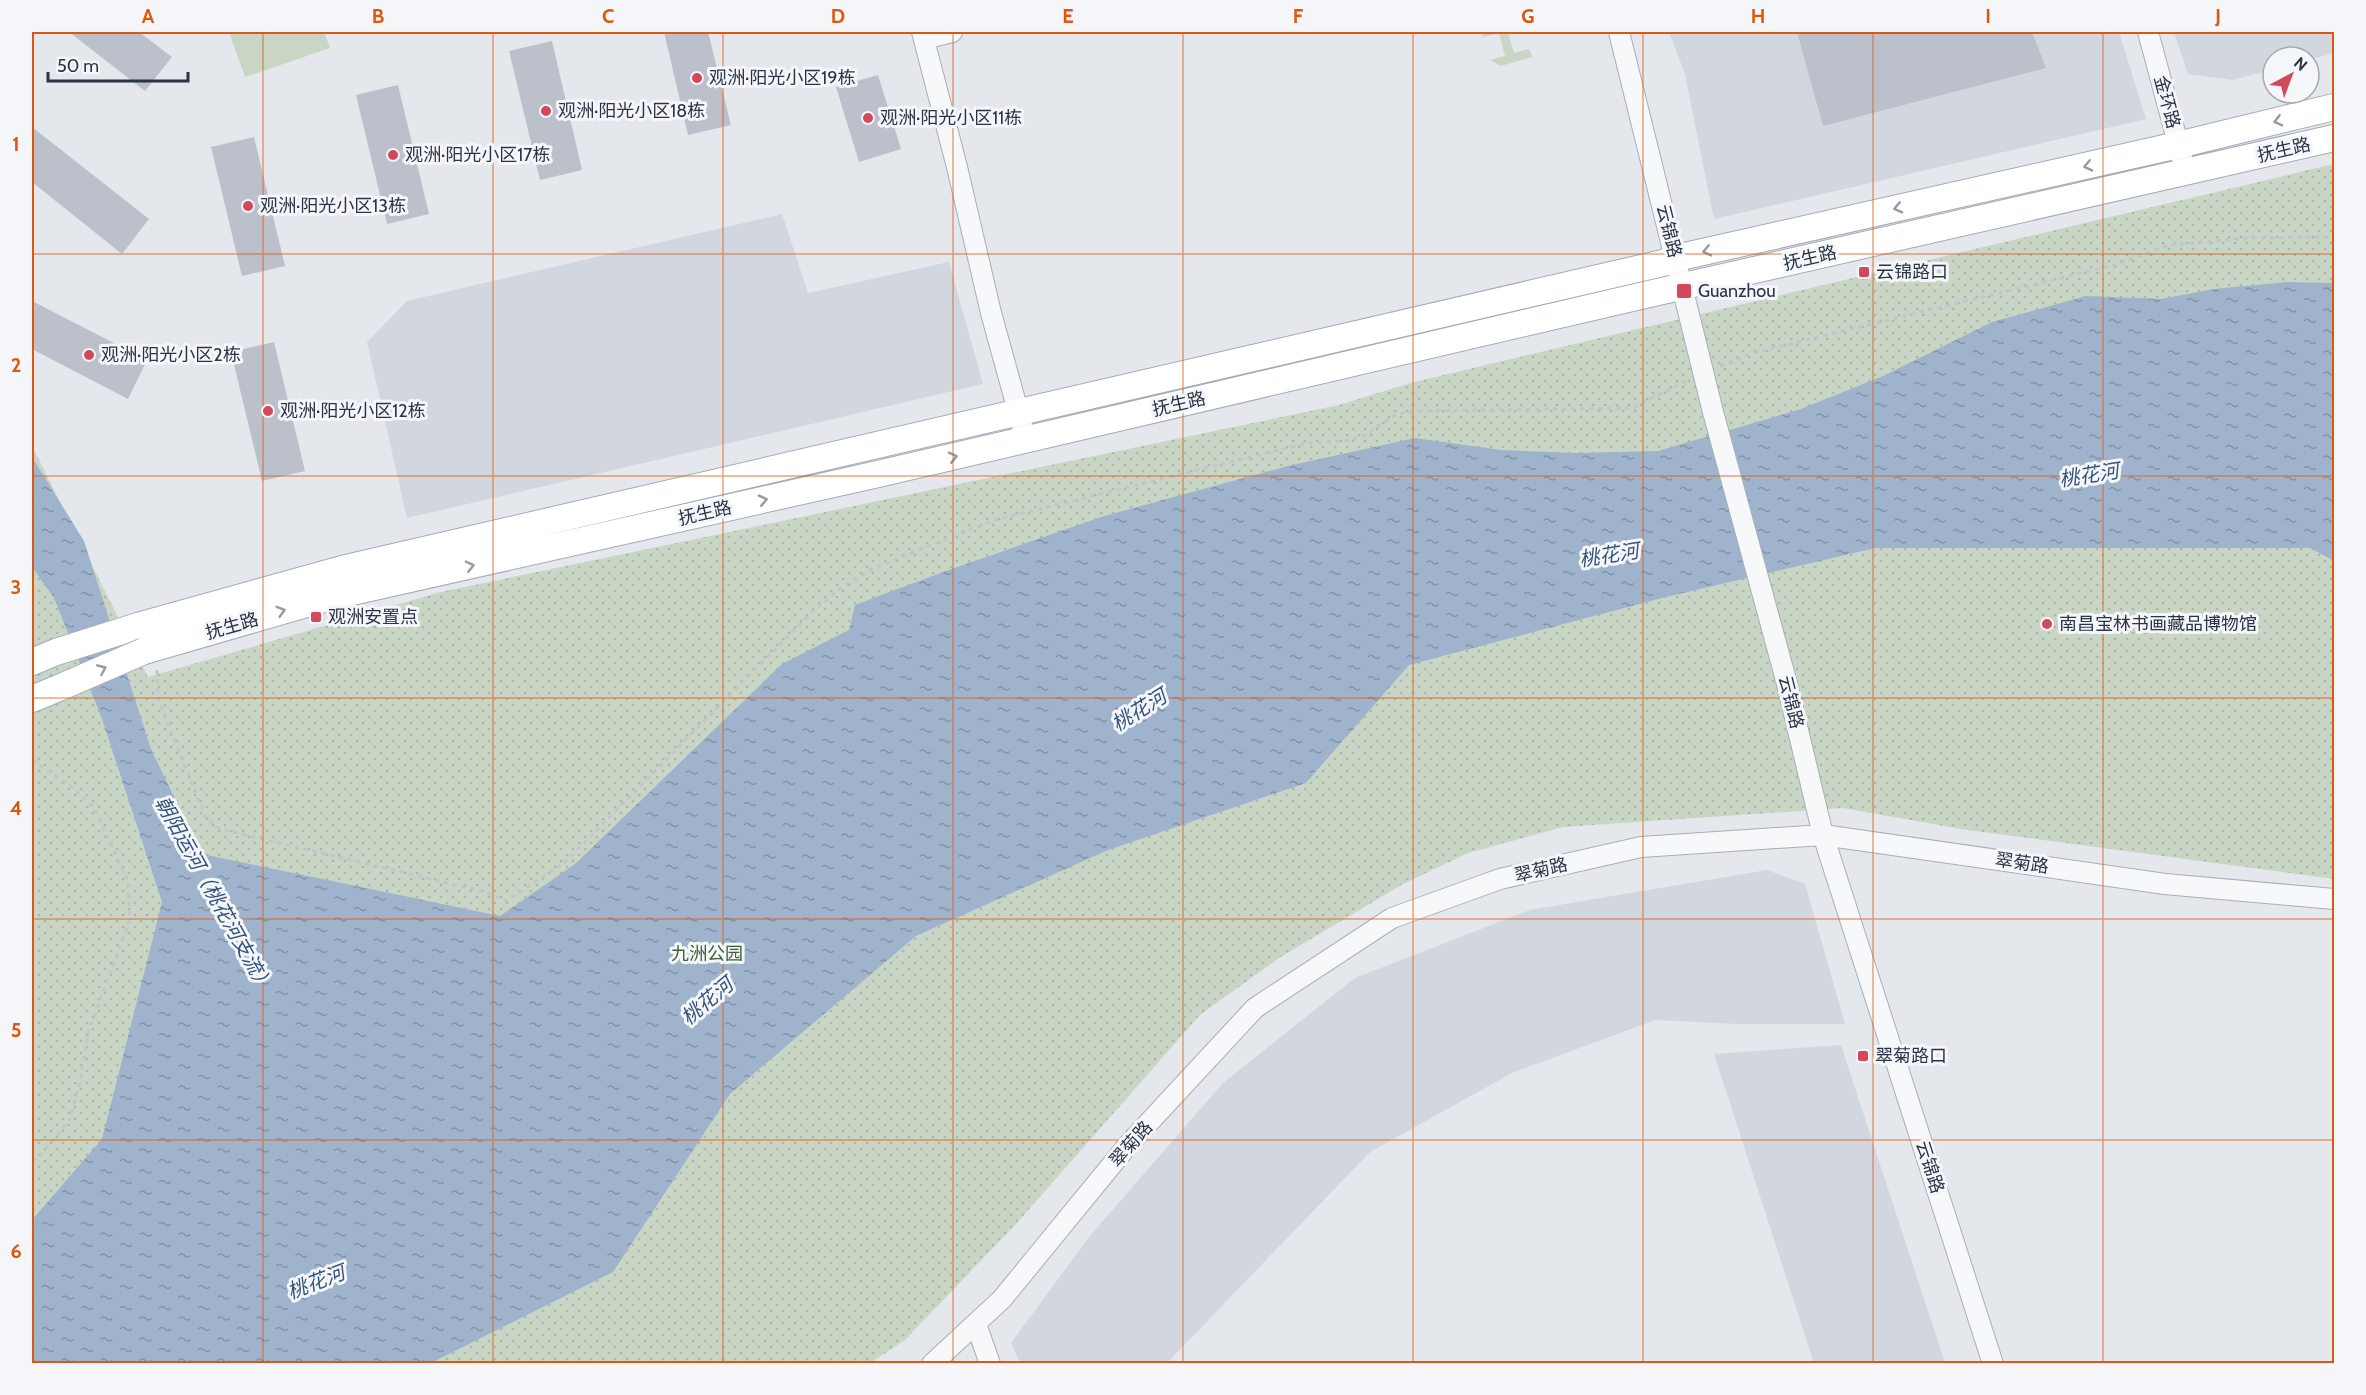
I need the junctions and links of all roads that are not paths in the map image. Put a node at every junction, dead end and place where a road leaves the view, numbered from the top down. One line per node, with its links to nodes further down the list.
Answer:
1 (952, 32): 4 (street)
2 (1619, 32): 9 (street, 云锦路)
3 (2148, 32): 7 (street, 金环路)
4 (923, 35): 11 (street)
5 (2334, 107): 7 (main road, 抚生路, one-way to 7)
6 (2334, 138): 8 (main road, 抚生路)
7 (2178, 145): 8 (street, 金环路); 9 (main road, 抚生路, one-way to 9)
8 (2186, 173): 10 (main road, 抚生路)
9 (1676, 258): 10 (street, 云锦路); 11 (main road, 抚生路)
10 (1682, 287): 12 (main road, 抚生路); 15 (street, 云锦路)
11 (1019, 412): 12 (street); 13 (main road, 抚生路)
12 (1026, 440): 14 (main road, 抚生路, one-way to 12, bridge)
13 (32, 662)
14 (32, 699)
15 (1823, 835): 16 (street, 翠菊路); 17 (street, 翠菊路); 20 (street, 云锦路)
16 (2334, 899)
17 (976, 1324): 18 (street, 翠菊路); 19 (street)
18 (932, 1364)
19 (990, 1364)
20 (1993, 1364)

